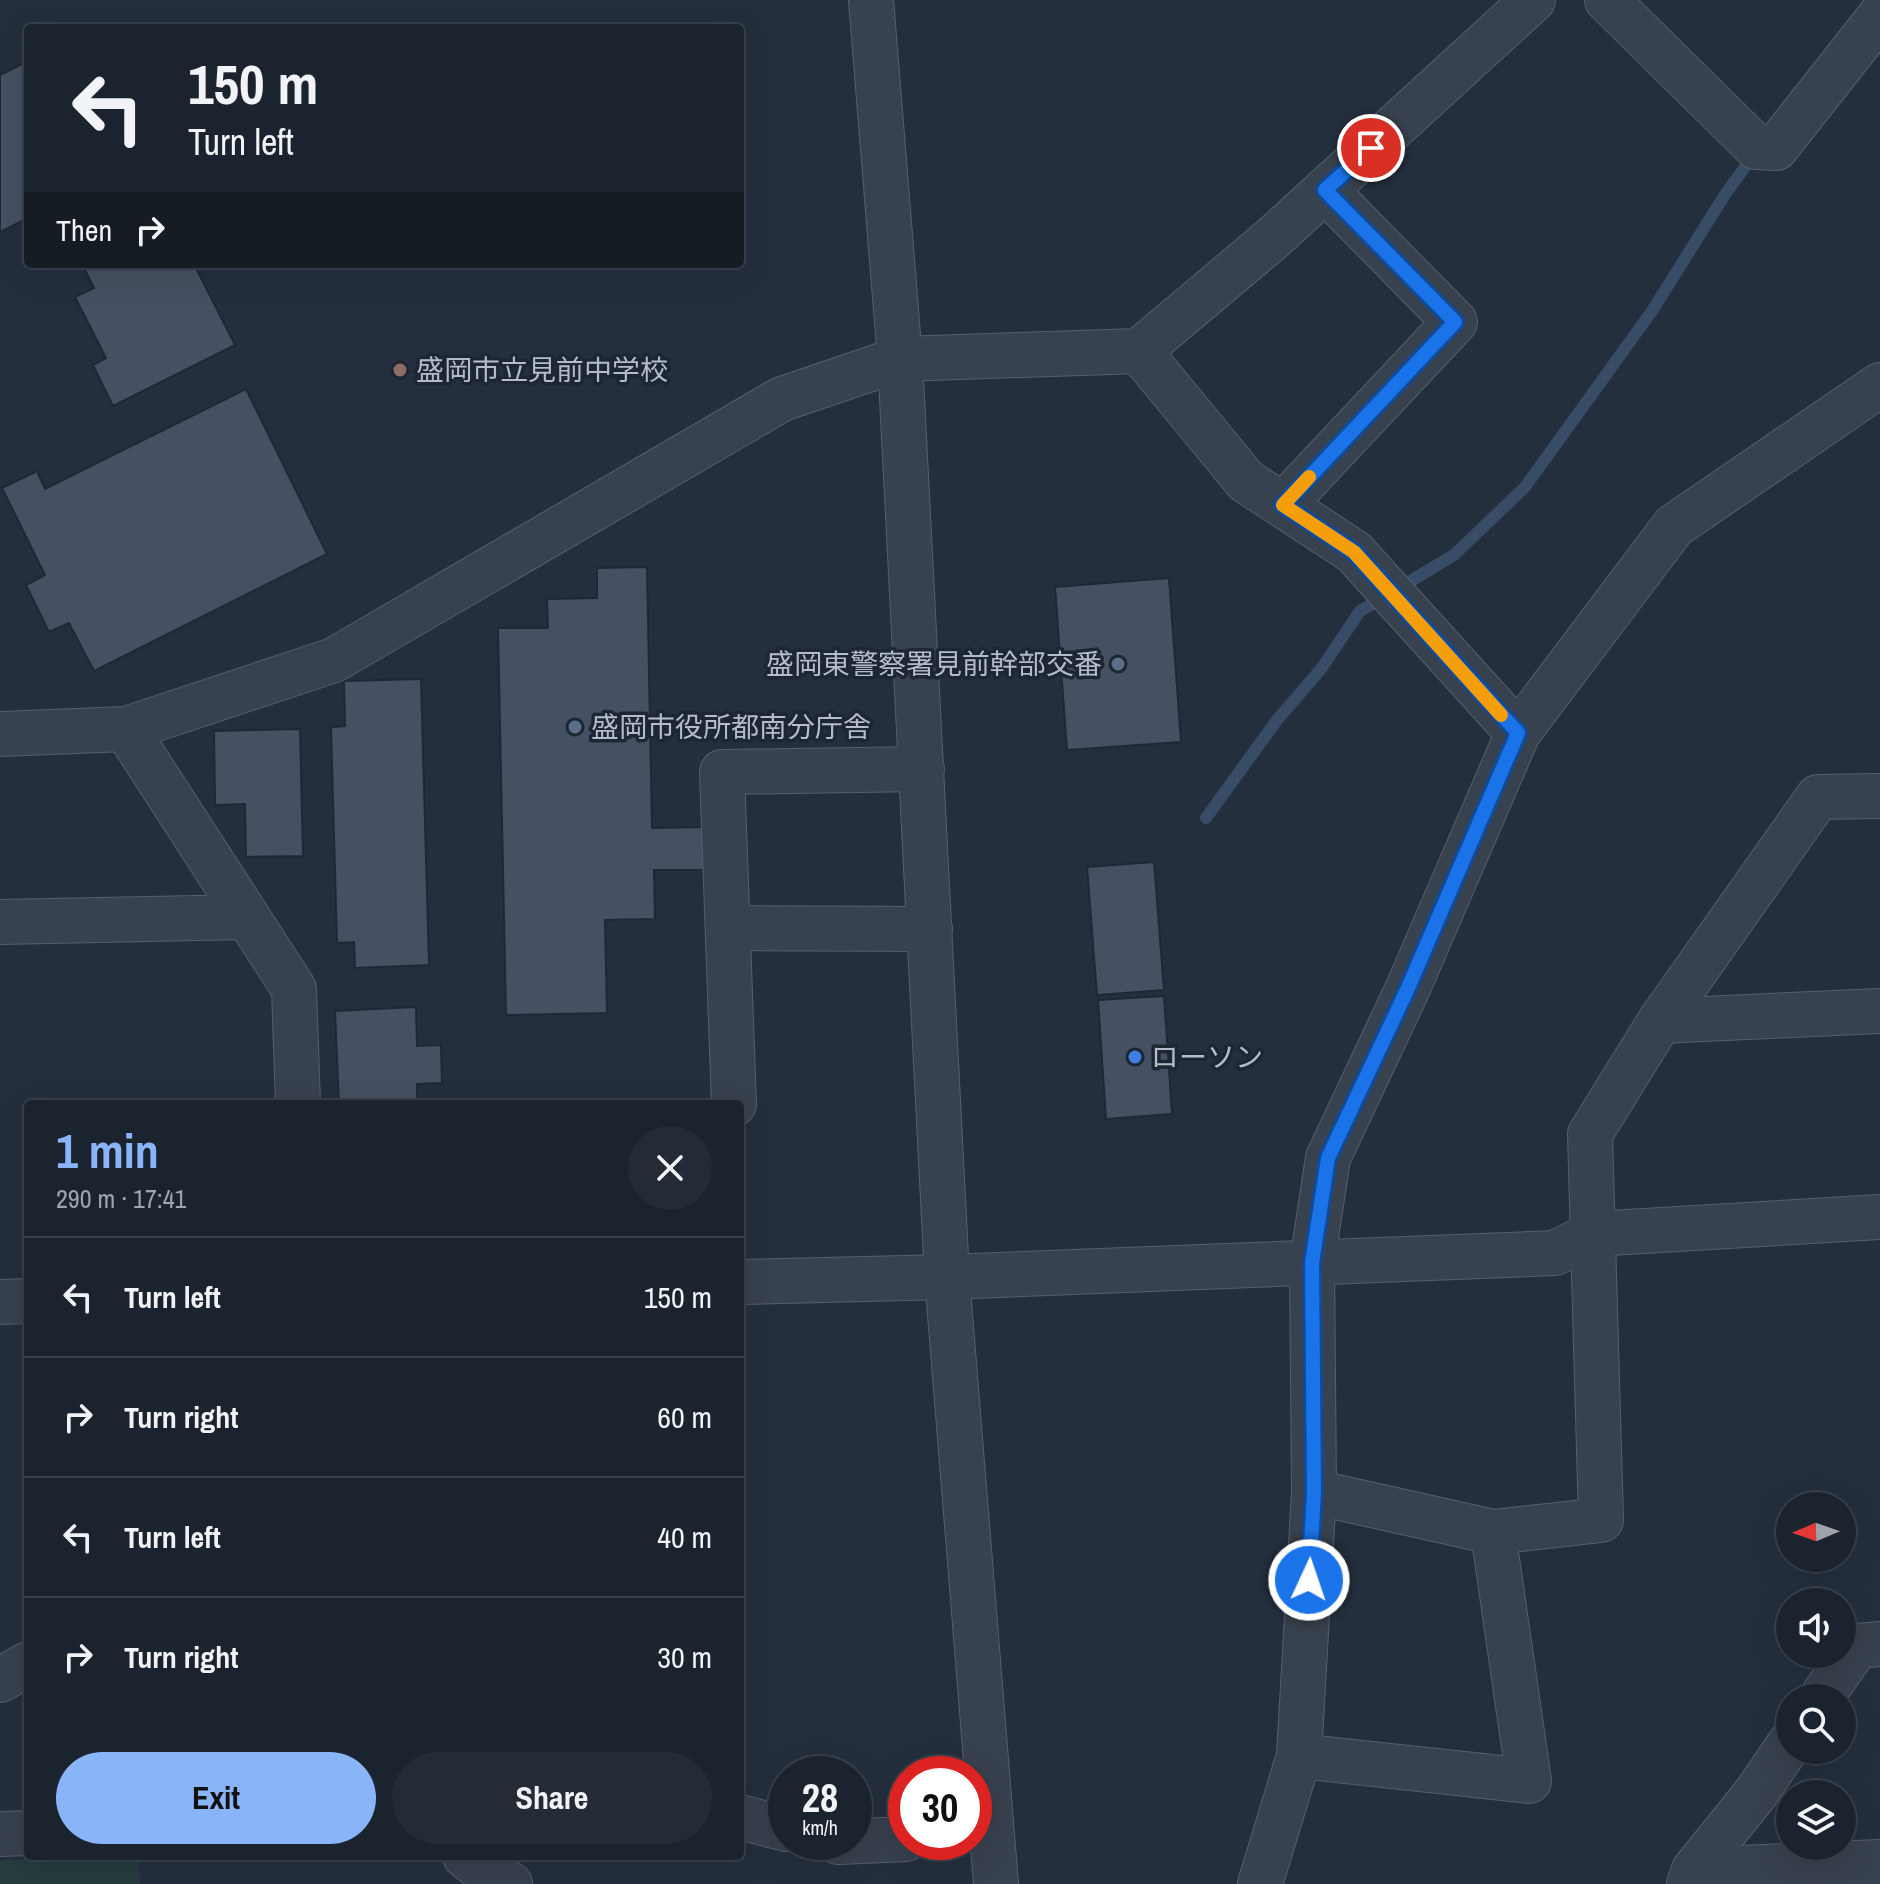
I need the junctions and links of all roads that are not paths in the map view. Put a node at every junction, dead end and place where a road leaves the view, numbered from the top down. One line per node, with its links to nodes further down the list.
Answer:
1 (871, 0): 7 (street)
2 (1533, 0): 5 (street)
3 (1607, 0): 4 (street)
4 (1880, 16)
5 (1325, 190): 6 (street); 9 (street)
6 (1139, 351): 7 (street); 9 (street)
7 (900, 359): 10 (street); 13 (street)
8 (1880, 385): 11 (street)
9 (1283, 505): 11 (street)
10 (126, 729): 12 (street); 15 (street)
11 (1518, 733): 25 (street)
12 (0, 734)
13 (922, 769): 17 (street); 18 (street)
14 (1880, 796): 20 (street)
15 (247, 917): 16 (street); 21 (street)
16 (0, 922)
17 (728, 928): 18 (street); 22 (street)
18 (930, 929): 26 (street)
19 (1880, 1011): 20 (street)
20 (1660, 1021): 24 (street)
21 (298, 1100)
22 (734, 1100)
23 (1880, 1217): 24 (street)
24 (1593, 1234): 25 (street); 31 (street)
25 (1312, 1263): 26 (street); 30 (street)
26 (947, 1277): 27 (street); 36 (street)
27 (744, 1282)
28 (24, 1301): 29 (street)
29 (0, 1302)
30 (1314, 1492): 31 (street); 37 (street)
31 (1493, 1532): 37 (street)
32 (1880, 1644): 35 (street)
33 (24, 1666): 34 (street)
34 (0, 1680)
35 (1831, 1684)
36 (978, 1756)
37 (1299, 1756): 49 (street)
38 (1776, 1764): 46 (street)
39 (744, 1818): 40 (street)
40 (768, 1824)
41 (24, 1833): 42 (street)
42 (0, 1834)
43 (470, 1860): 47 (street)
44 (990, 1860): 48 (street)
45 (1880, 1862): 46 (street)
46 (1692, 1877)
47 (510, 1884)
48 (996, 1884)
49 (1260, 1884)

